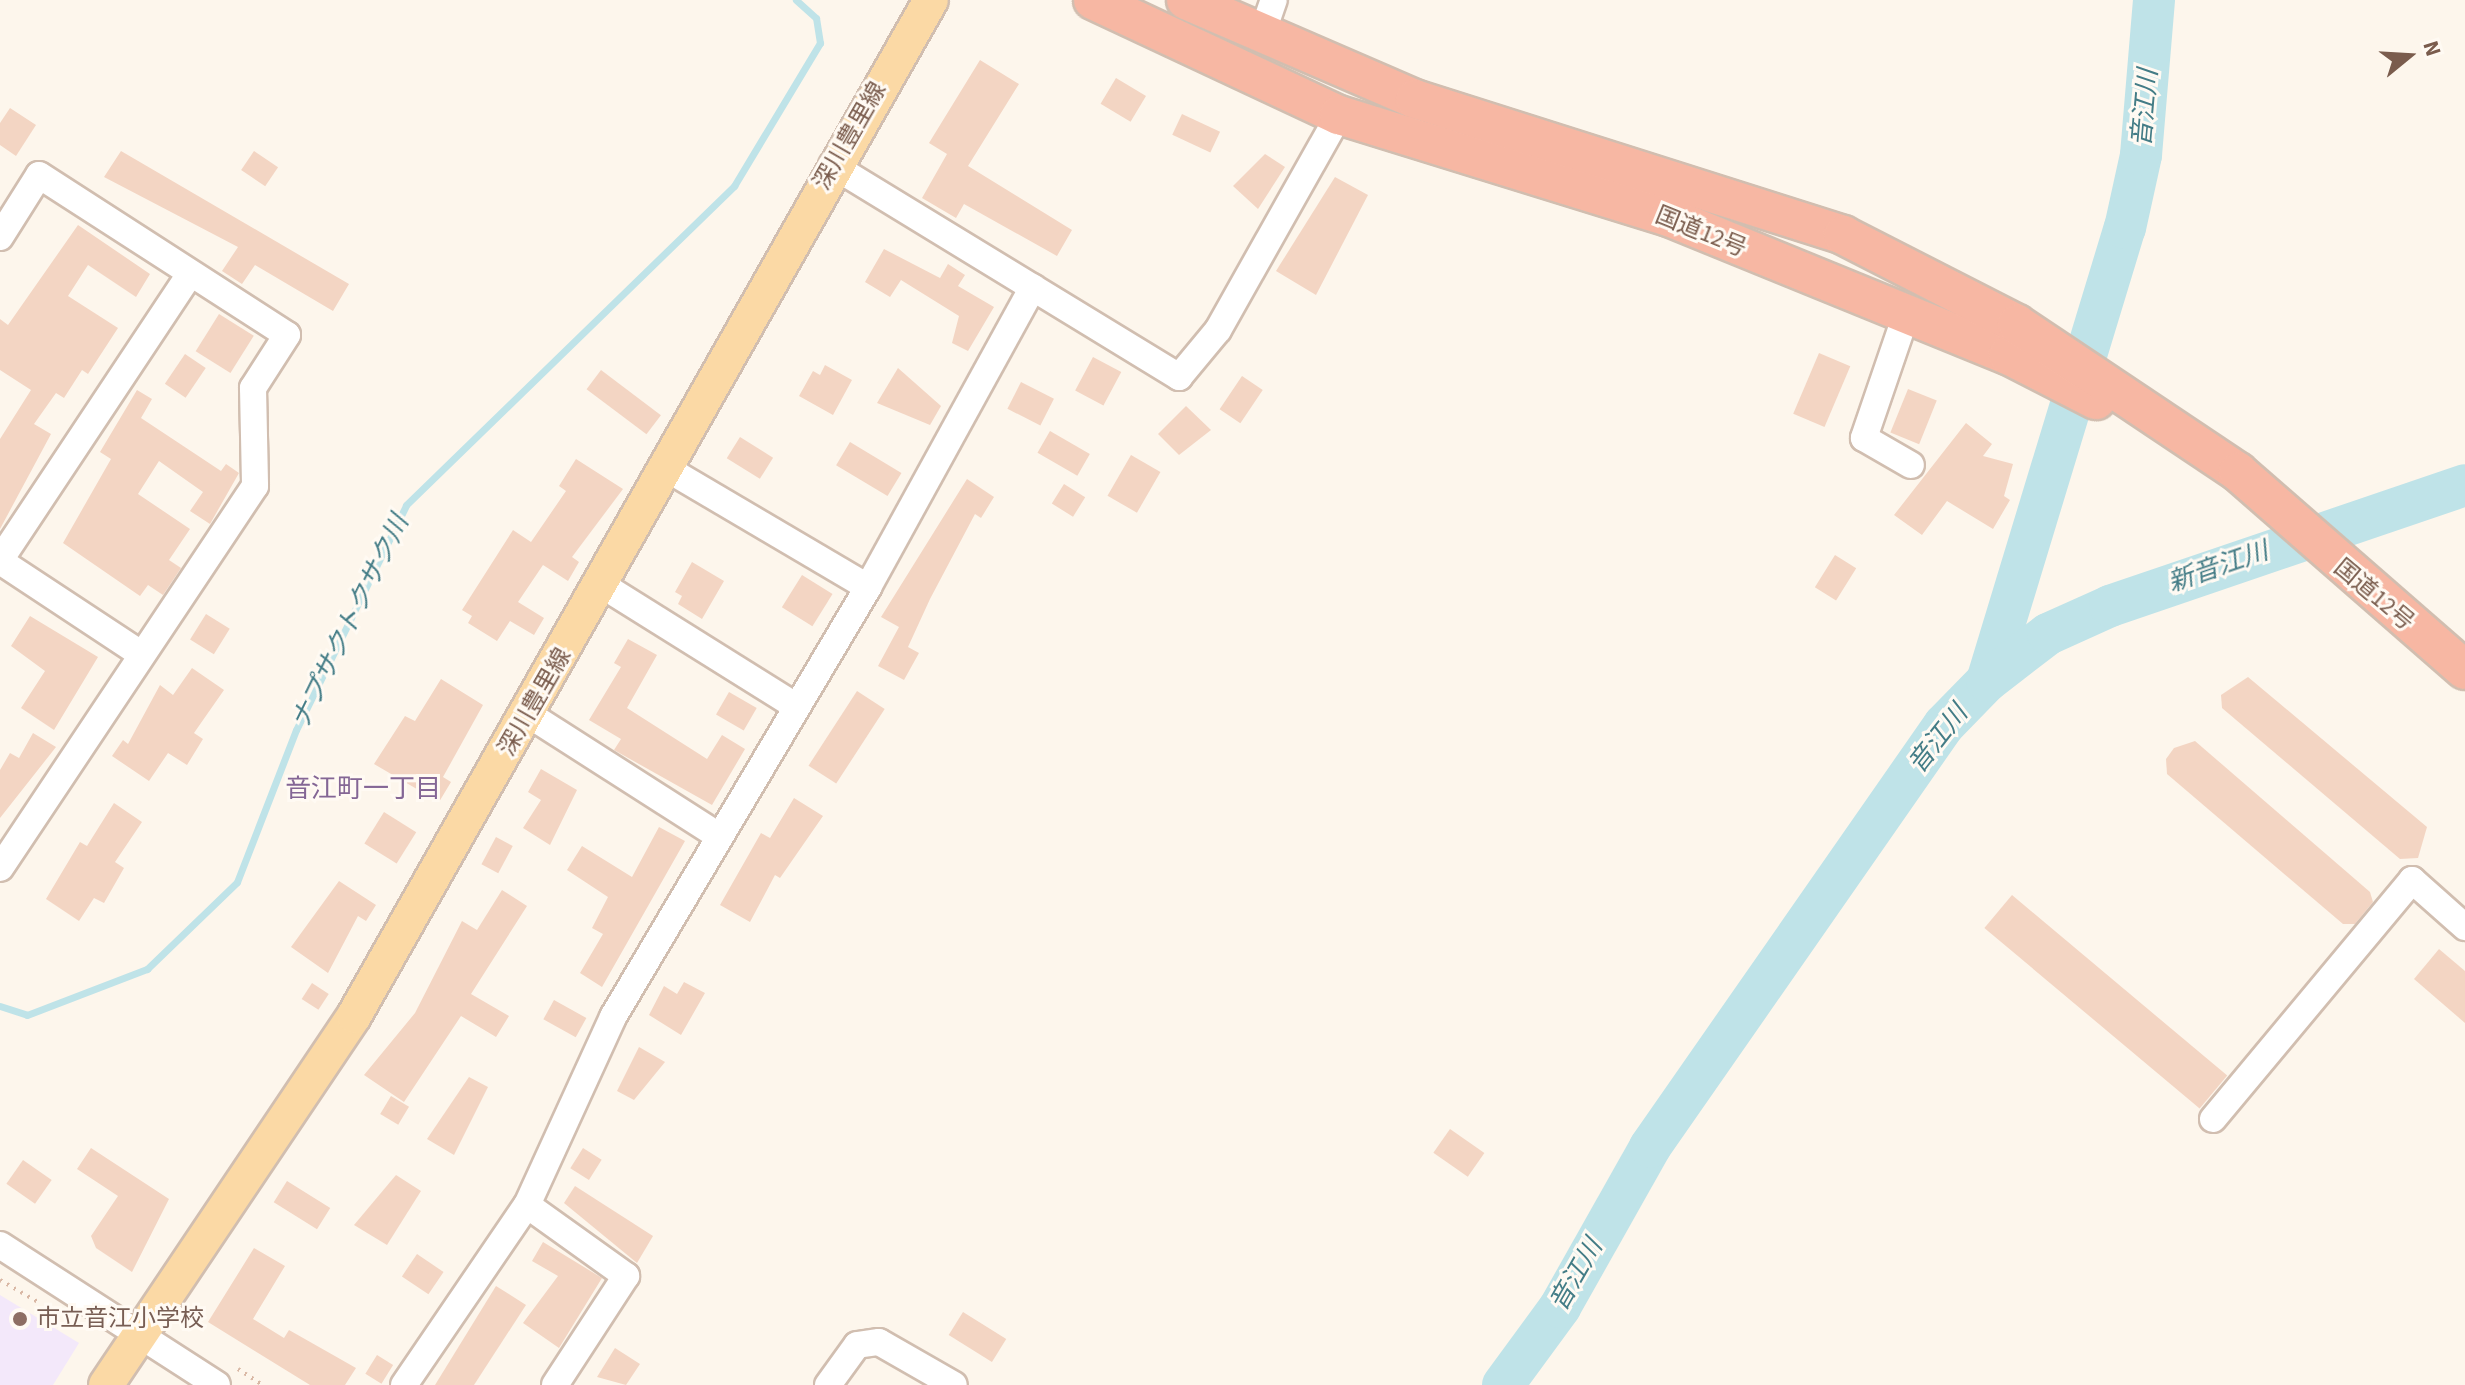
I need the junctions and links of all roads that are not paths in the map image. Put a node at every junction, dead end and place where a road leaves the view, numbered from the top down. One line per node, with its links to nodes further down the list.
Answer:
1 (931, 0): 7 (main road, 深川豊里線)
2 (1093, 0): 6 (highway, 国道12号)
3 (1186, 0): 5 (highway, 国道12号)
4 (1274, 0): 5 (street)
5 (1261, 37): 14 (highway, 国道12号)
6 (1339, 115): 10 (street); 11 (highway, 国道12号)
7 (832, 165): 10 (street); 13 (main road, 深川豊里線)
8 (0, 237): 9 (street)
9 (189, 275): 15 (street); 18 (street)
10 (1033, 287): 17 (street)
11 (1906, 315): 12 (street); 14 (highway, 国道12号)
12 (1911, 465)
13 (669, 470): 16 (main road, 深川豊里線); 17 (street)
14 (2284, 519): 19 (highway, 国道12号)
15 (0, 560): 18 (street)
16 (602, 585): 20 (street); 21 (main road, 深川豊里線)
17 (868, 587): 20 (street)
18 (141, 654): 23 (street)
19 (2465, 670)
20 (794, 705): 22 (street)
21 (528, 714): 22 (street); 28 (main road, 深川豊里線)
22 (719, 836): 26 (street)
23 (0, 868)
24 (2465, 927): 25 (street)
25 (2213, 1119)
26 (527, 1205): 31 (street); 32 (street)
27 (0, 1245): 28 (street)
28 (140, 1334): 29 (main road, 深川豊里線); 30 (street)
29 (106, 1385)
30 (217, 1385)
31 (404, 1385)
32 (555, 1385)
33 (828, 1385): 34 (street)
34 (954, 1385)

